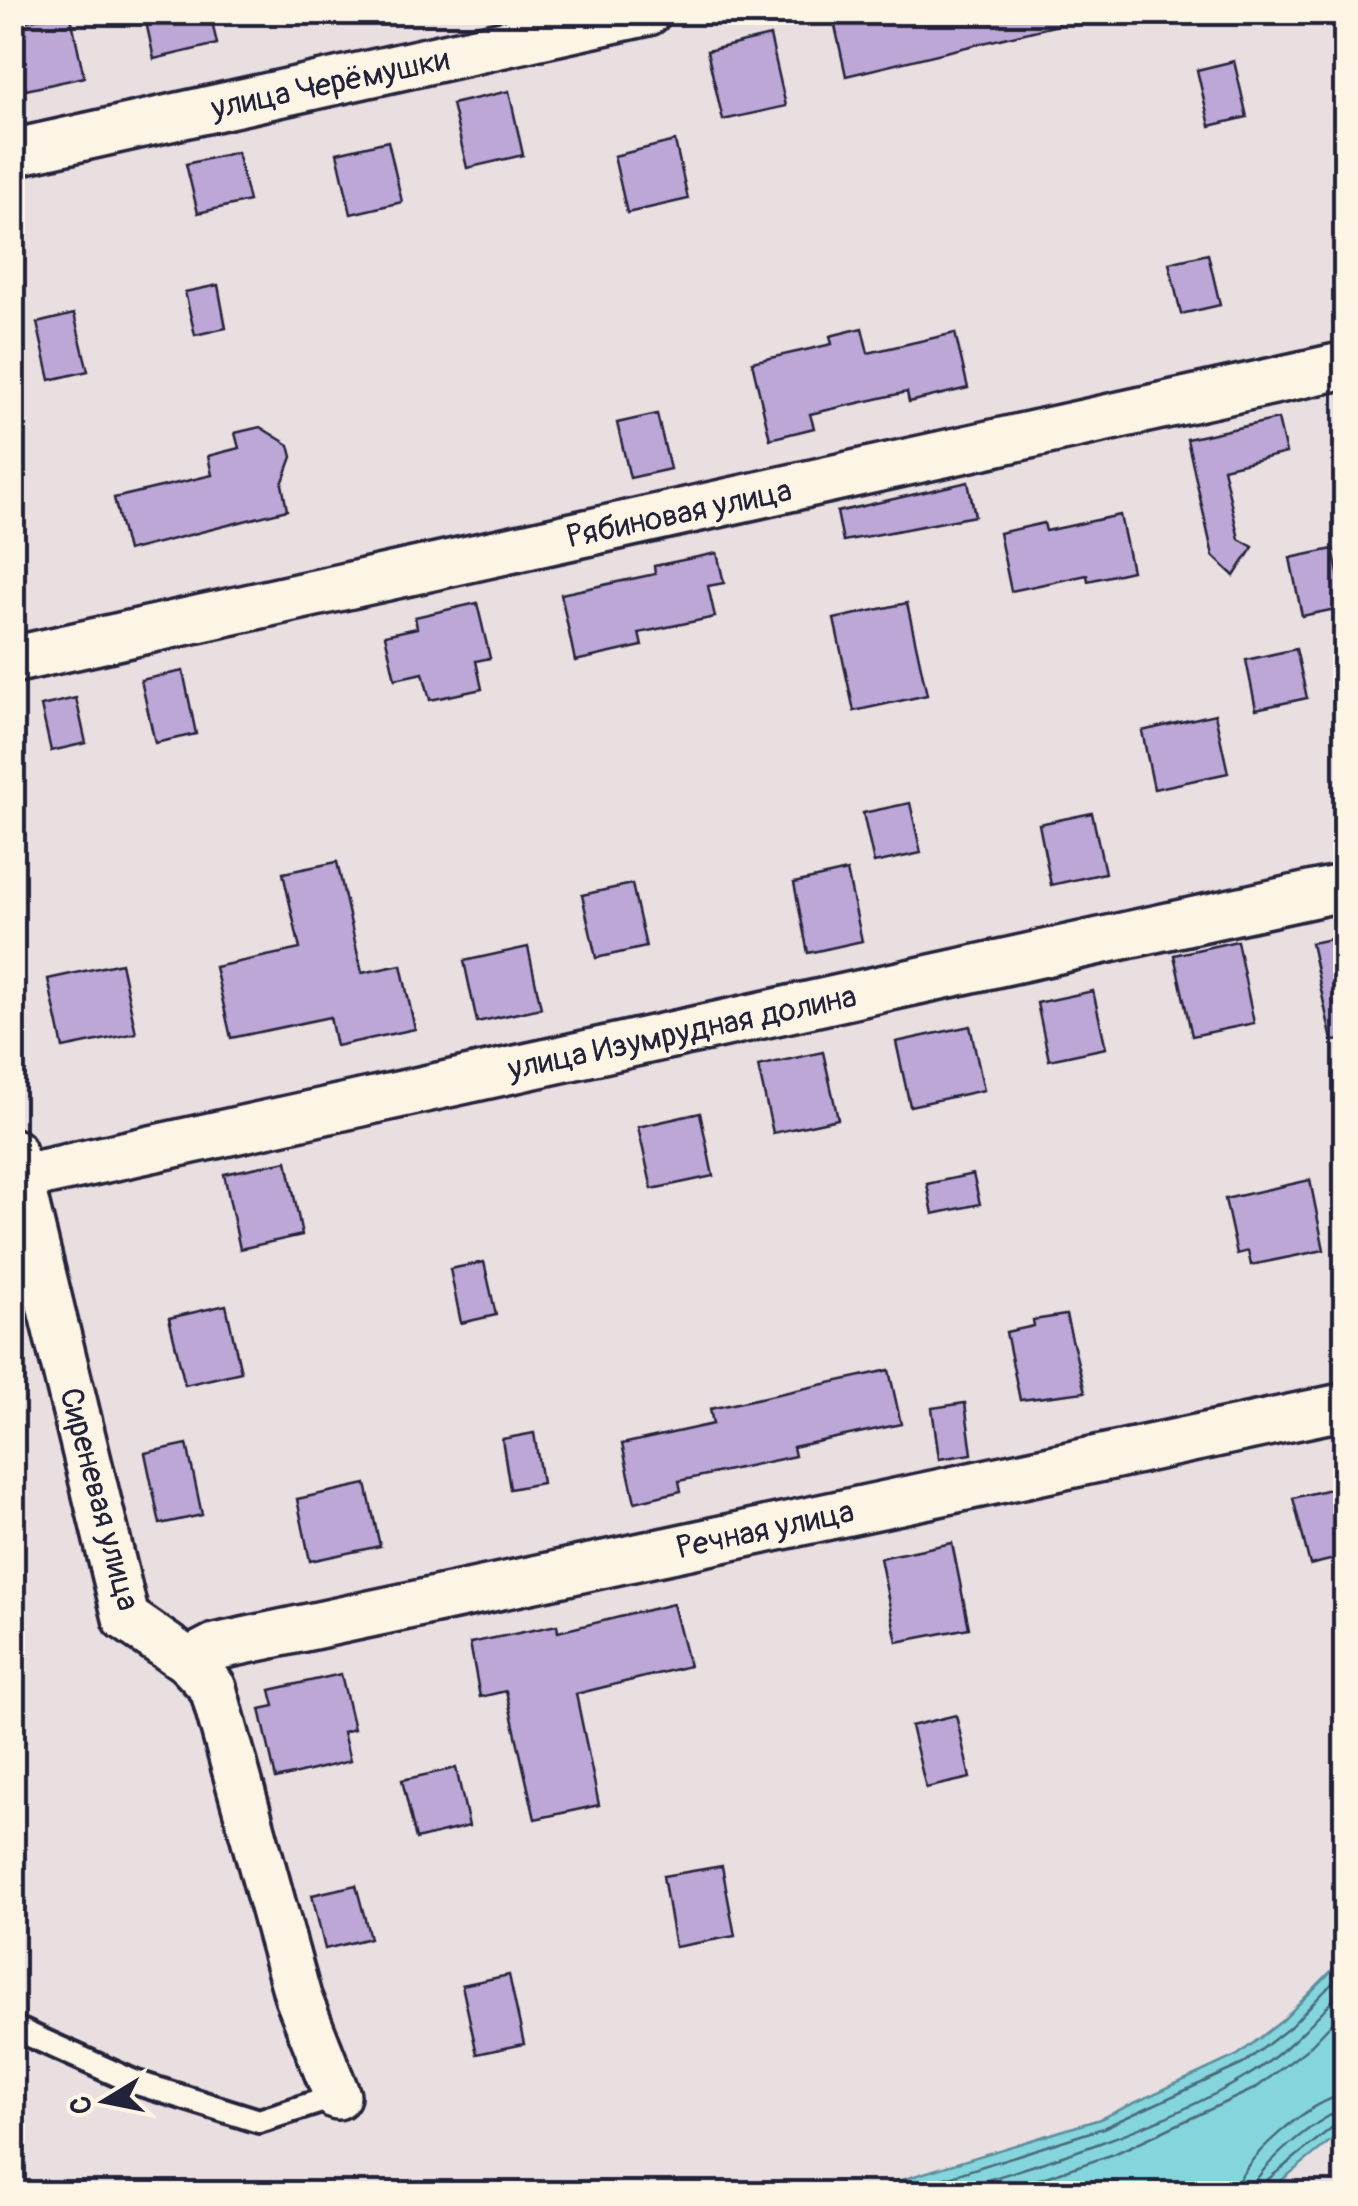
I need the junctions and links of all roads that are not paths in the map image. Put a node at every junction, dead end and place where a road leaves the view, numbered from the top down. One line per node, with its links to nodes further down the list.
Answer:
1 (648, 12): 2 (street, улица Черёмушки)
2 (12, 153)
3 (1346, 366): 4 (street, Рябиновая улица)
4 (12, 660)
5 (1346, 887): 6 (street, улица Изумрудная долина)
6 (16, 1164): 8 (street, Сиреневая улица)
7 (1346, 1406): 8 (street, Речная улица)
8 (188, 1662): 10 (street, Сиреневая улица)
9 (12, 2027): 10 (lane)
10 (337, 2096)

